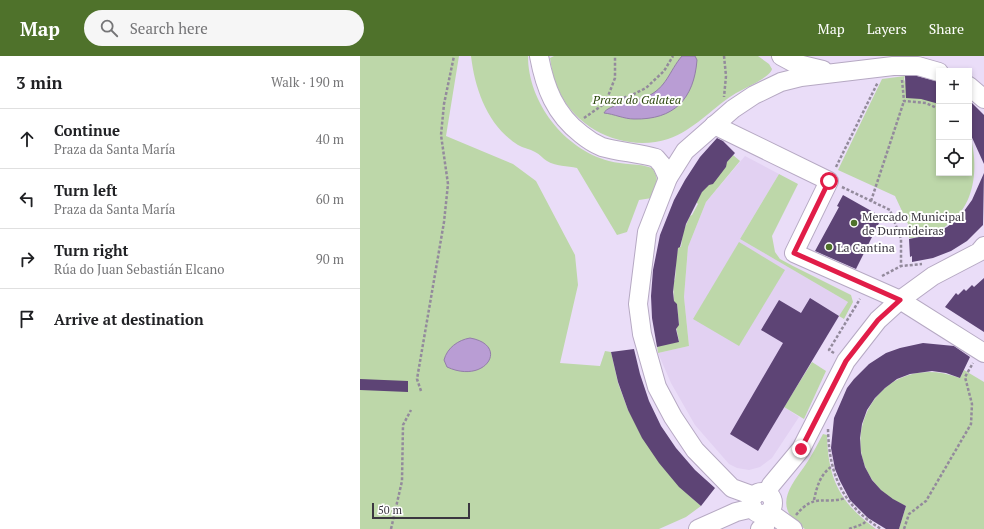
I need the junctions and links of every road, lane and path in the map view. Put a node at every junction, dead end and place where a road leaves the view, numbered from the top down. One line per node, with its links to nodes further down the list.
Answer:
1 (454, 56): 28 (path)
2 (539, 56): 19 (street)
3 (615, 56): 15 (path)
4 (673, 56): 15 (path)
5 (724, 56): 13 (path)
6 (781, 56): 7 (street)
7 (845, 71): 8 (street); 18 (street)
8 (936, 71)
9 (881, 76): 20 (path)
10 (902, 80): 14 (path)
11 (972, 89): 12 (street)
12 (984, 99)
13 (724, 100)
14 (904, 101): 16 (path); 21 (path)
15 (604, 104): 17 (path)
16 (936, 108)
17 (579, 121)
18 (714, 126): 19 (street); 20 (street)
19 (668, 178): 34 (street)
20 (829, 181): 21 (path); 24 (street)
21 (871, 201): 23 (path)
22 (982, 250): 25 (street)
23 (925, 264)
24 (868, 286): 25 (street); 27 (path)
25 (900, 300): 26 (street); 34 (street)
26 (979, 356): 41 (path)
27 (841, 357)
28 (422, 391)
29 (411, 410): 37 (path)
30 (828, 424): 31 (path)
31 (832, 466): 32 (path); 33 (path)
32 (846, 498): 33 (path); 35 (path)
33 (814, 500): 36 (path)
34 (761, 509): 36 (street); 38 (street)
35 (867, 520): 39 (path); 40 (path)
36 (792, 525)
37 (391, 529)
38 (698, 529)
39 (849, 529)
40 (881, 529)
41 (904, 529)

